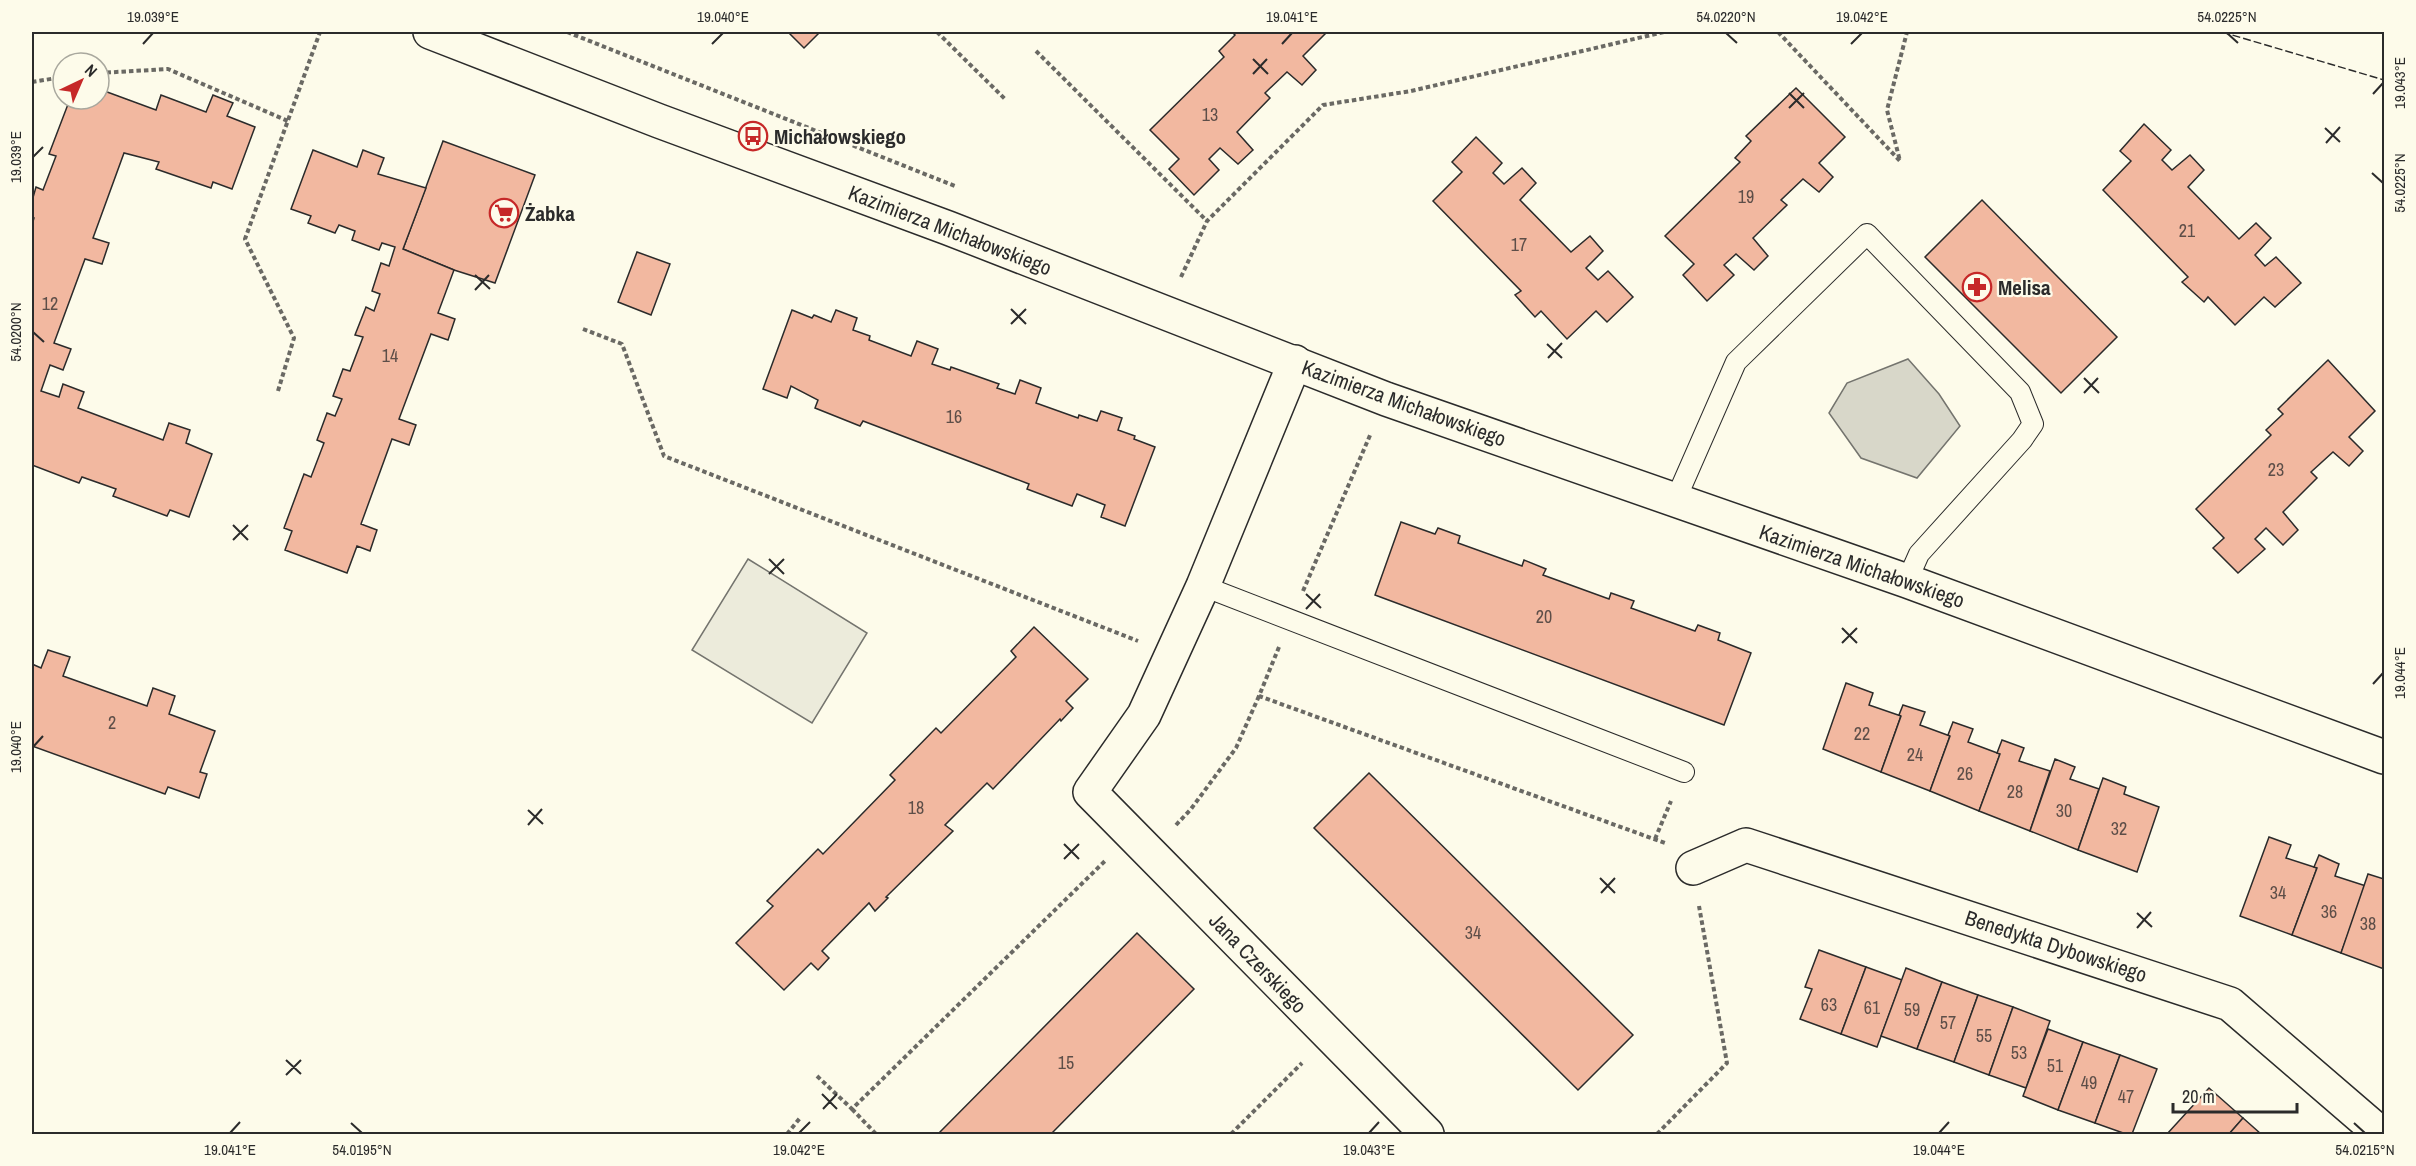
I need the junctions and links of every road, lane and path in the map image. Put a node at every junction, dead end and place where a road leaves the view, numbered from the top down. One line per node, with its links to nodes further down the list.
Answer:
1 (320, 32): 13 (path)
2 (430, 32): 20 (street, Kazimierza Michałowskiego)
3 (567, 32): 14 (path)
4 (937, 32): 12 (path)
5 (1664, 32): 15 (path)
6 (1778, 32): 7 (path)
7 (1907, 32)
8 (1036, 51): 15 (path)
9 (111, 72): 13 (path)
10 (51, 79): 11 (path)
11 (32, 82)
12 (1005, 99)
13 (288, 121): 21 (path)
14 (960, 188)
15 (1207, 221): 17 (path)
16 (1170, 273): 17 (path)
17 (1181, 277): 18 (path)
18 (1191, 281)
19 (583, 329): 25 (path)
20 (1295, 362): 22 (street, Kazimierza Michałowskiego); 24 (street)
21 (278, 391)
22 (1675, 501): 23 (street, Kazimierza Michałowskiego); 23 (lane)
23 (1907, 581): 27 (street, Kazimierza Michałowskiego)
24 (1203, 586): 25 (street); 28 (lane)
25 (1172, 654): 30 (street, Jana Czerskiego)
26 (1259, 696): 30 (path)
27 (2385, 757)
28 (1684, 771): 29 (path)
29 (1655, 839)
30 (1149, 852): 34 (path); 39 (street, Jana Czerskiego)
31 (1693, 867): 40 (path); 41 (street, Benedykta Dybowskiego)
32 (1303, 1061): 38 (path)
33 (818, 1076): 34 (path)
34 (852, 1109): 37 (path)
35 (800, 1118): 36 (path)
36 (787, 1134)
37 (876, 1134)
38 (1231, 1134)
39 (1427, 1134)
40 (1657, 1134)
41 (2381, 1134)

